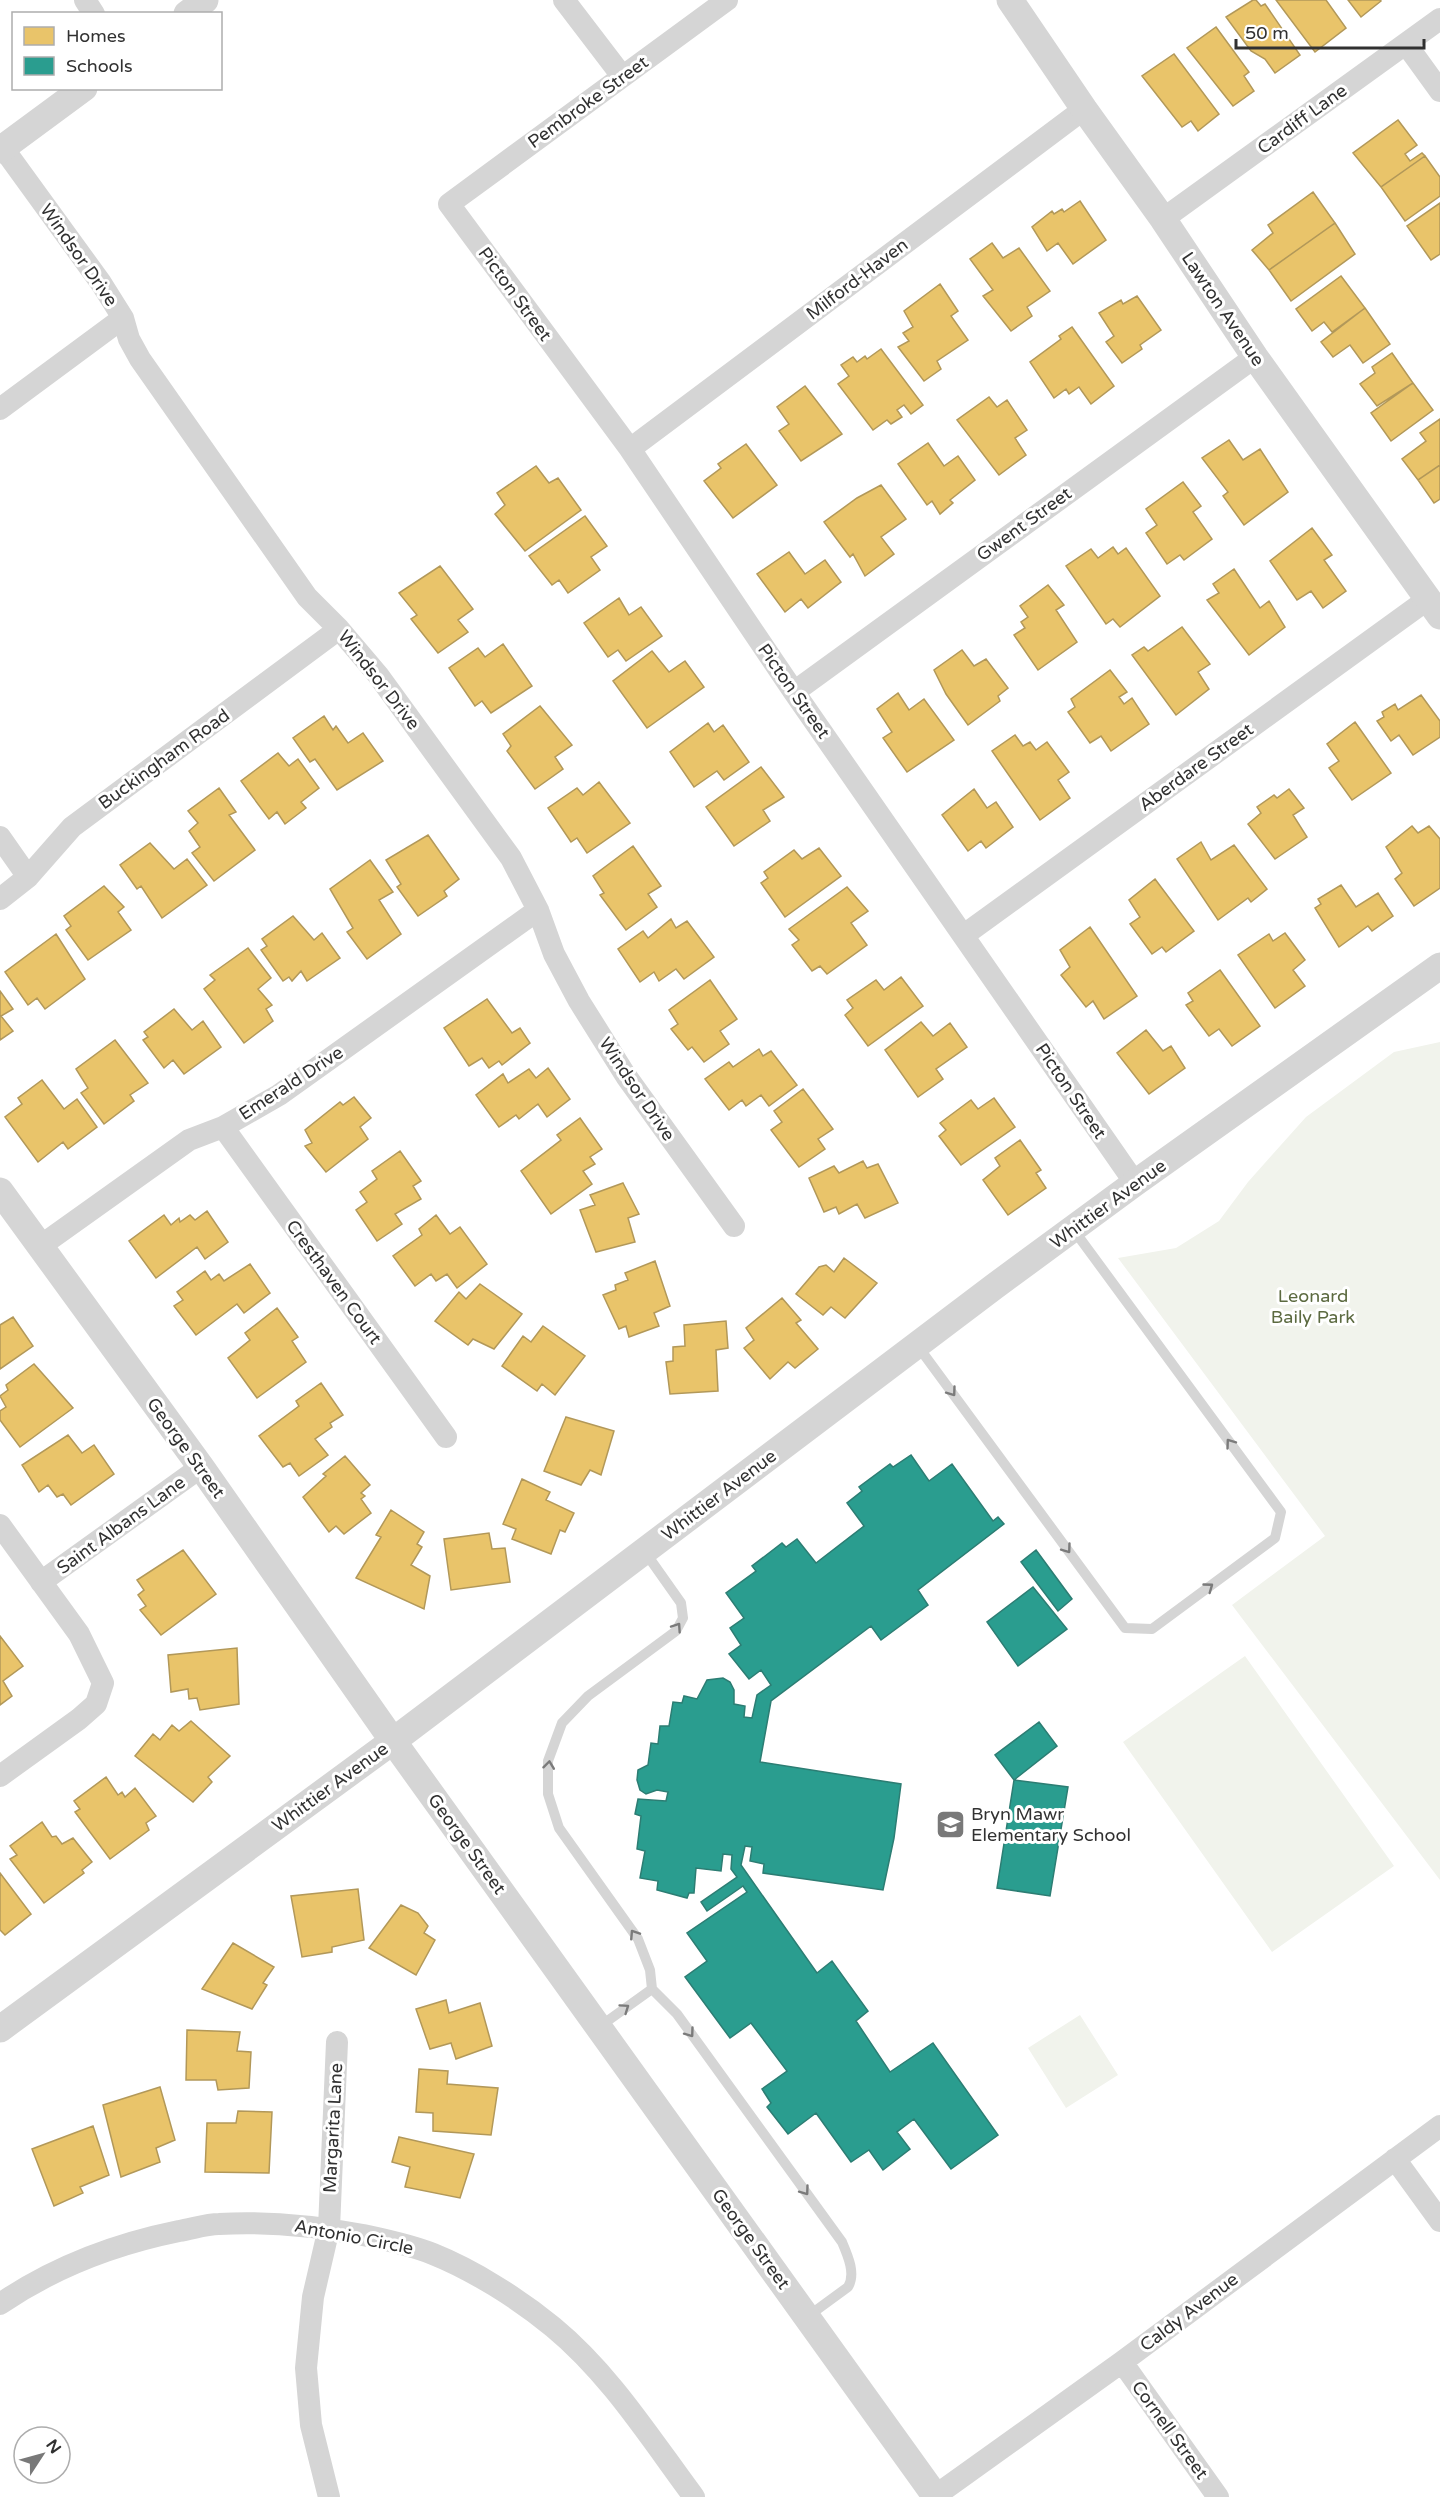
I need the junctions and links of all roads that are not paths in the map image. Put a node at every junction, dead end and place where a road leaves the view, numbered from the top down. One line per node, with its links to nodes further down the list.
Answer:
1 (205, 0): 5 (street)
2 (564, 0): 8 (street)
3 (727, 0): 8 (street, Pembroke Street)
4 (1010, 0): 11 (street, Lawton Avenue)
5 (190, 12)
6 (1440, 19): 7 (street, Cardiff Lane)
7 (1406, 44): 10 (street); 14 (street, Cardiff Lane)
8 (622, 76): 13 (street, Pembroke Street)
9 (81, 90): 12 (street)
10 (1440, 92)
11 (1084, 109): 14 (street, Lawton Avenue); 18 (street, Milford-Haven)
12 (2, 149): 15 (street, Windsor Drive)
13 (448, 204): 18 (street, Picton Street)
14 (1163, 219): 16 (street, Lawton Avenue)
15 (123, 318): 17 (street); 20 (street, Windsor Drive)
16 (1255, 357): 19 (street, Lawton Avenue); 21 (street, Gwent Street)
17 (0, 409)
18 (630, 449): 21 (street, Picton Street)
19 (1434, 607): 26 (street, Aberdare Street)
20 (339, 629): 23 (street, Buckingham Road); 25 (street, Windsor Drive)
21 (794, 692): 26 (street, Picton Street)
22 (0, 837): 23 (street)
23 (28, 877): 24 (street, Buckingham Road)
24 (0, 899)
25 (538, 910): 28 (street, Emerald Drive); 31 (street, Windsor Drive)
26 (964, 935): 29 (street, Picton Street)
27 (1440, 966): 29 (street, Whittier Avenue)
28 (223, 1126): 33 (street, Emerald Drive); 35 (street, Cresthaven Court)
29 (1135, 1184): 32 (street, Whittier Avenue)
30 (0, 1191): 33 (street, George Street)
31 (734, 1226)
32 (1073, 1229): 34 (street, Whittier Avenue); 34 (lane, one-way to 32)
33 (39, 1247): 36 (street, George Street)
34 (917, 1345): 38 (street, Whittier Avenue)
35 (446, 1437)
36 (201, 1467): 39 (street, Saint Albans Lane); 40 (street, George Street)
37 (0, 1525): 39 (street)
38 (645, 1551): 40 (street, Whittier Avenue); 42 (lane, one-way to 38)
39 (41, 1582): 41 (street)
40 (393, 1741): 43 (street, George Street); 44 (street, Whittier Avenue)
41 (0, 1776)
42 (652, 1989): 43 (lane, one-way to 42); 51 (lane, one-way to 51)
43 (598, 2027): 51 (street, George Street)
44 (0, 2029)
45 (337, 2042): 49 (street, Margarita Lane)
46 (1440, 2126): 47 (street, Caldy Avenue)
47 (1395, 2159): 48 (street); 52 (street, Caldy Avenue)
48 (1440, 2221)
49 (329, 2228): 50 (street, Antonio Circle); 54 (street, Margarita Lane); 55 (street, Antonio Circle)
50 (0, 2304)
51 (807, 2317): 53 (street, George Street)
52 (1122, 2362): 53 (street, Caldy Avenue); 56 (street, Cornell Street)
53 (936, 2496)
54 (329, 2497)
55 (694, 2497)
56 (1218, 2497)

